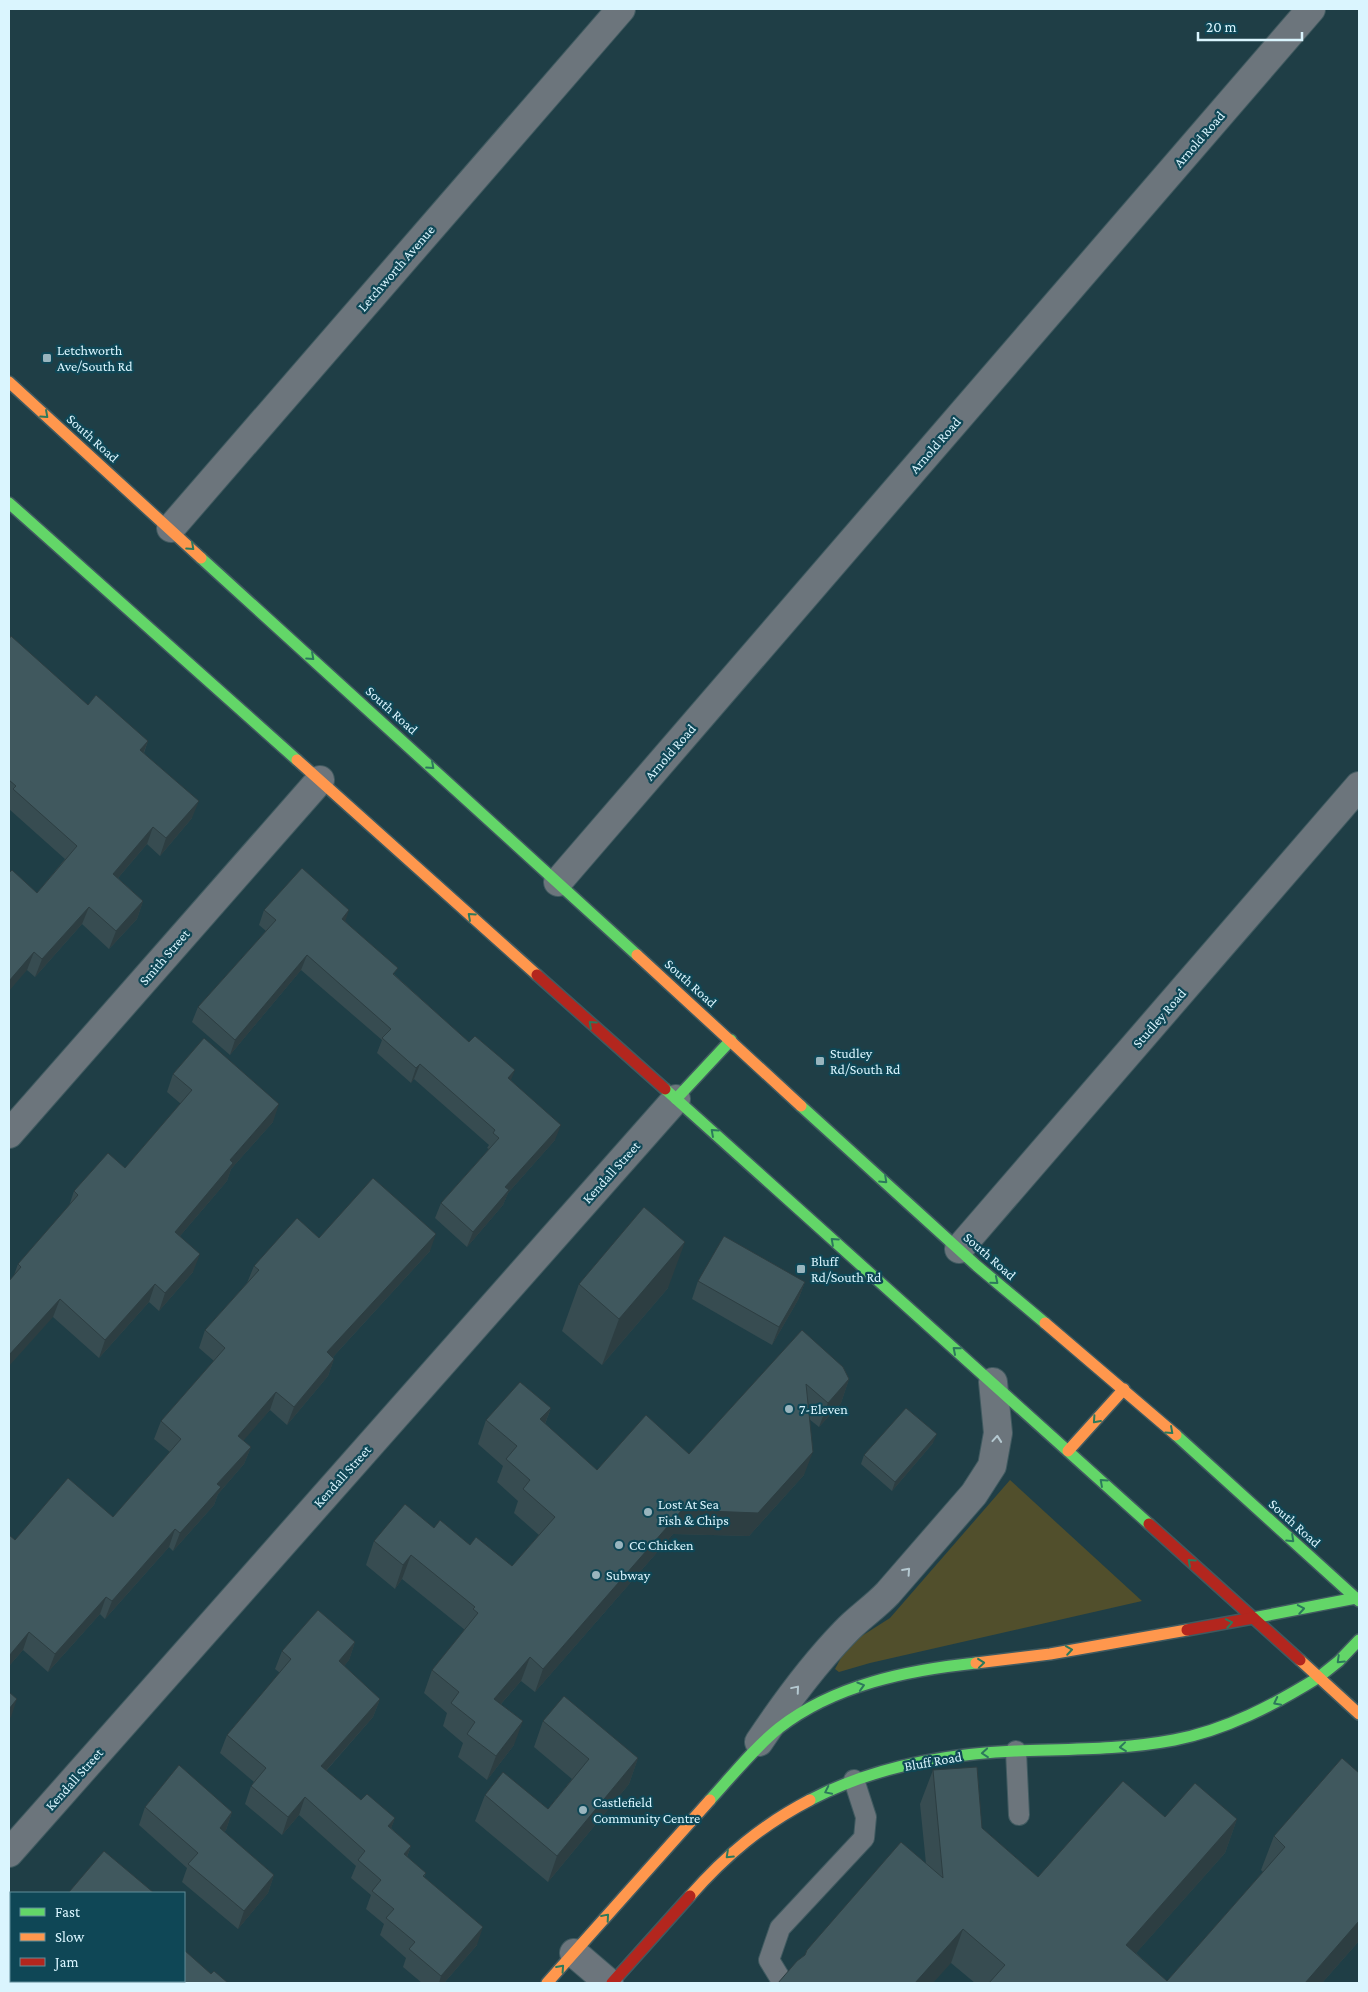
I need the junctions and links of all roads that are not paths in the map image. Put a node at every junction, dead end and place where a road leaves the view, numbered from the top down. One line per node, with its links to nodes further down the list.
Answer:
1 (621, 9): 5 (street, Letchworth Avenue)
2 (1311, 9): 8 (street, Arnold Road)
3 (9, 382): 5 (main road, South Road, one-way to 5)
4 (9, 503): 6 (main road)
5 (170, 528): 8 (main road, South Road, one-way to 8)
6 (320, 780): 10 (main road, one-way to 6); 11 (street, Smith Street)
7 (1359, 786): 12 (street, Studley Road)
8 (558, 882): 9 (main road, South Road)
9 (731, 1040): 10 (main road); 12 (main road, South Road, one-way to 12)
10 (676, 1099): 13 (main road, one-way to 10); 25 (street, Kendall Street)
11 (9, 1134)
12 (959, 1249): 14 (main road, South Road, one-way to 14)
13 (993, 1382): 15 (main road); 22 (street, one-way to 13)
14 (1124, 1389): 15 (main road, one-way to 15); 16 (main road, South Road, one-way to 16)
15 (1068, 1451): 17 (main road, one-way to 15)
16 (1358, 1599): 17 (main road, one-way to 16)
17 (1253, 1618): 19 (main road); 22 (main road, one-way to 17)
18 (1359, 1640): 19 (main road, Bluff Road, one-way to 19)
19 (1319, 1677): 20 (main road); 21 (main road, Bluff Road, one-way to 21)
20 (1359, 1714)
21 (1016, 1751): 23 (main road, Bluff Road, one-way to 23); 24 (lane)
22 (748, 1758): 26 (main road, one-way to 22)
23 (854, 1780): 28 (main road, Bluff Road, one-way to 28); 29 (lane)
24 (1018, 1815)
25 (9, 1852)
26 (574, 1953): 27 (main road, one-way to 26); 28 (street)
27 (547, 1983)
28 (610, 1983)
29 (783, 1983)

